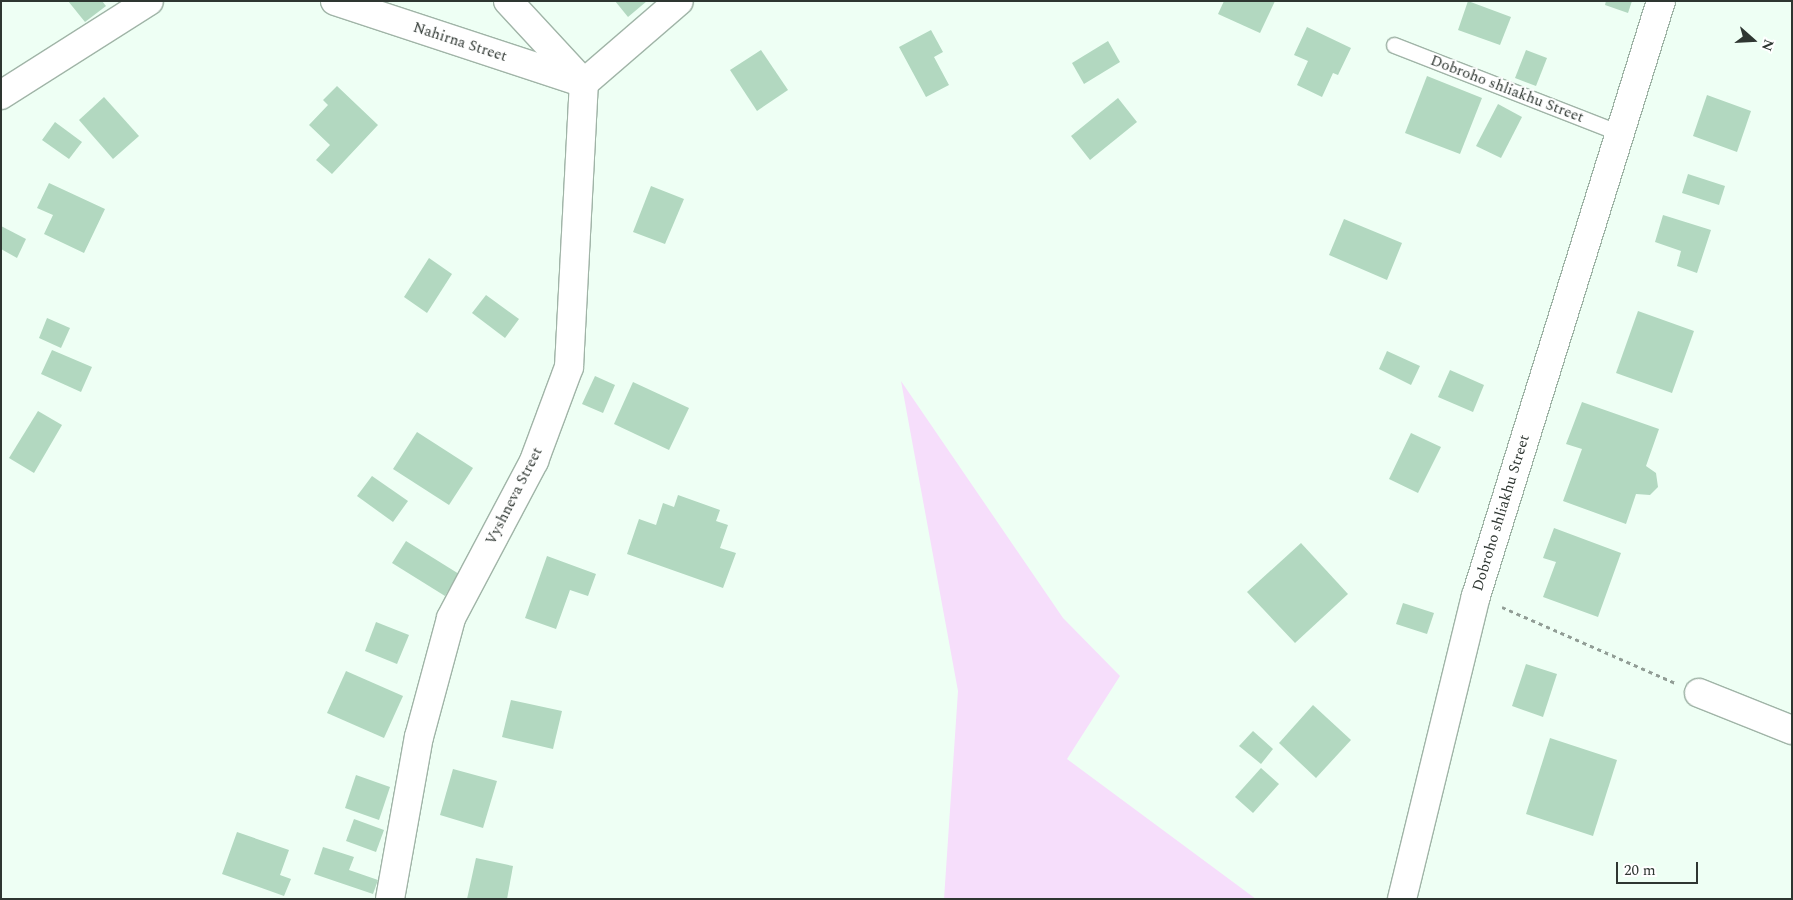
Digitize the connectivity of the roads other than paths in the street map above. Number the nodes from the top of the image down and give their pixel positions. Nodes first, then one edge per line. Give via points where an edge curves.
1 (149, 1) edge
2 (335, 1) edge
3 (508, 1) edge
4 (679, 1) edge
5 (1661, 1) edge
6 (1394, 44) dead end
7 (584, 83) junction
8 (1, 95) edge
9 (1620, 133) junction
10 (1699, 693) road end
11 (1792, 730) edge
12 (390, 899) edge
13 (1402, 899) edge

1 - 8 street
2 - 7 street, Nahirna Street
3 - 7 street
4 - 7 street
5 - 9 street, Dobroho shliakhu Street
6 - 9 lane, Dobroho shliakhu Street
7 - 12 street, Vyshneva Street via 569,367 534,461 451,618 419,737
9 - 13 street, Dobroho shliakhu Street via 1476,596
10 - 11 street

